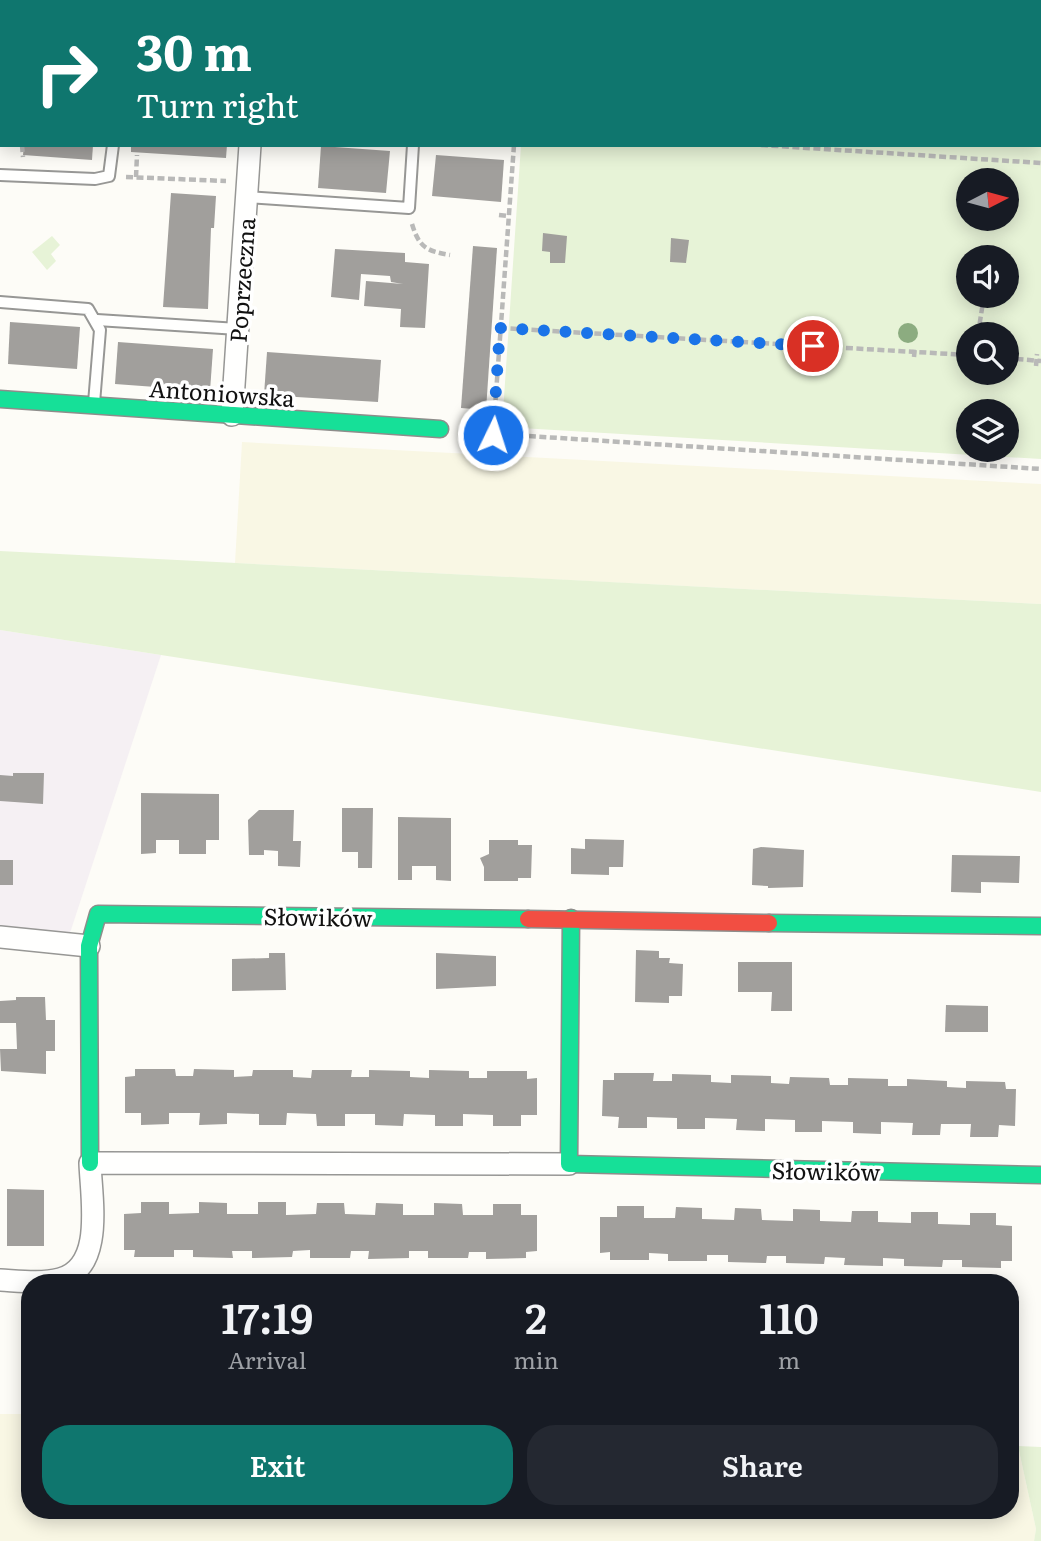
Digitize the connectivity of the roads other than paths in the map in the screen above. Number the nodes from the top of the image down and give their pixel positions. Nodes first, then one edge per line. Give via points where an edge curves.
1 (113, 147) edge
2 (250, 147) edge
3 (413, 147) edge
4 (0, 174) edge
5 (247, 190) junction
6 (0, 302) edge
7 (97, 320) junction
8 (238, 329) junction
9 (0, 400) edge
10 (94, 406) junction
11 (232, 415) junction
12 (440, 429) road end
13 (571, 918) junction
14 (1041, 926) edge
15 (0, 937) edge
16 (89, 946) junction
17 (90, 1163) junction
18 (569, 1164) junction
19 (1041, 1175) edge
20 (69, 1274) edge
21 (0, 1280) edge
22 (21, 1280) edge

1 - 4 lane via 109,176
2 - 5 street, Poprzeczna
3 - 5 lane via 409,208
5 - 8 street, Poprzeczna
6 - 7 lane via 88,309
7 - 8 lane
7 - 10 lane
8 - 11 street, Poprzeczna
9 - 10 street, Antoniowska
10 - 11 street, Antoniowska
11 - 12 street, Antoniowska
13 - 14 street, Słowików
13 - 16 street, Słowików via 99,914
13 - 18 street
15 - 16 street
16 - 17 street, Słowików
17 - 18 street, Słowików
17 - 20 street, Słowików via 89,1252
18 - 19 street, Słowików
21 - 22 street, Słowików

